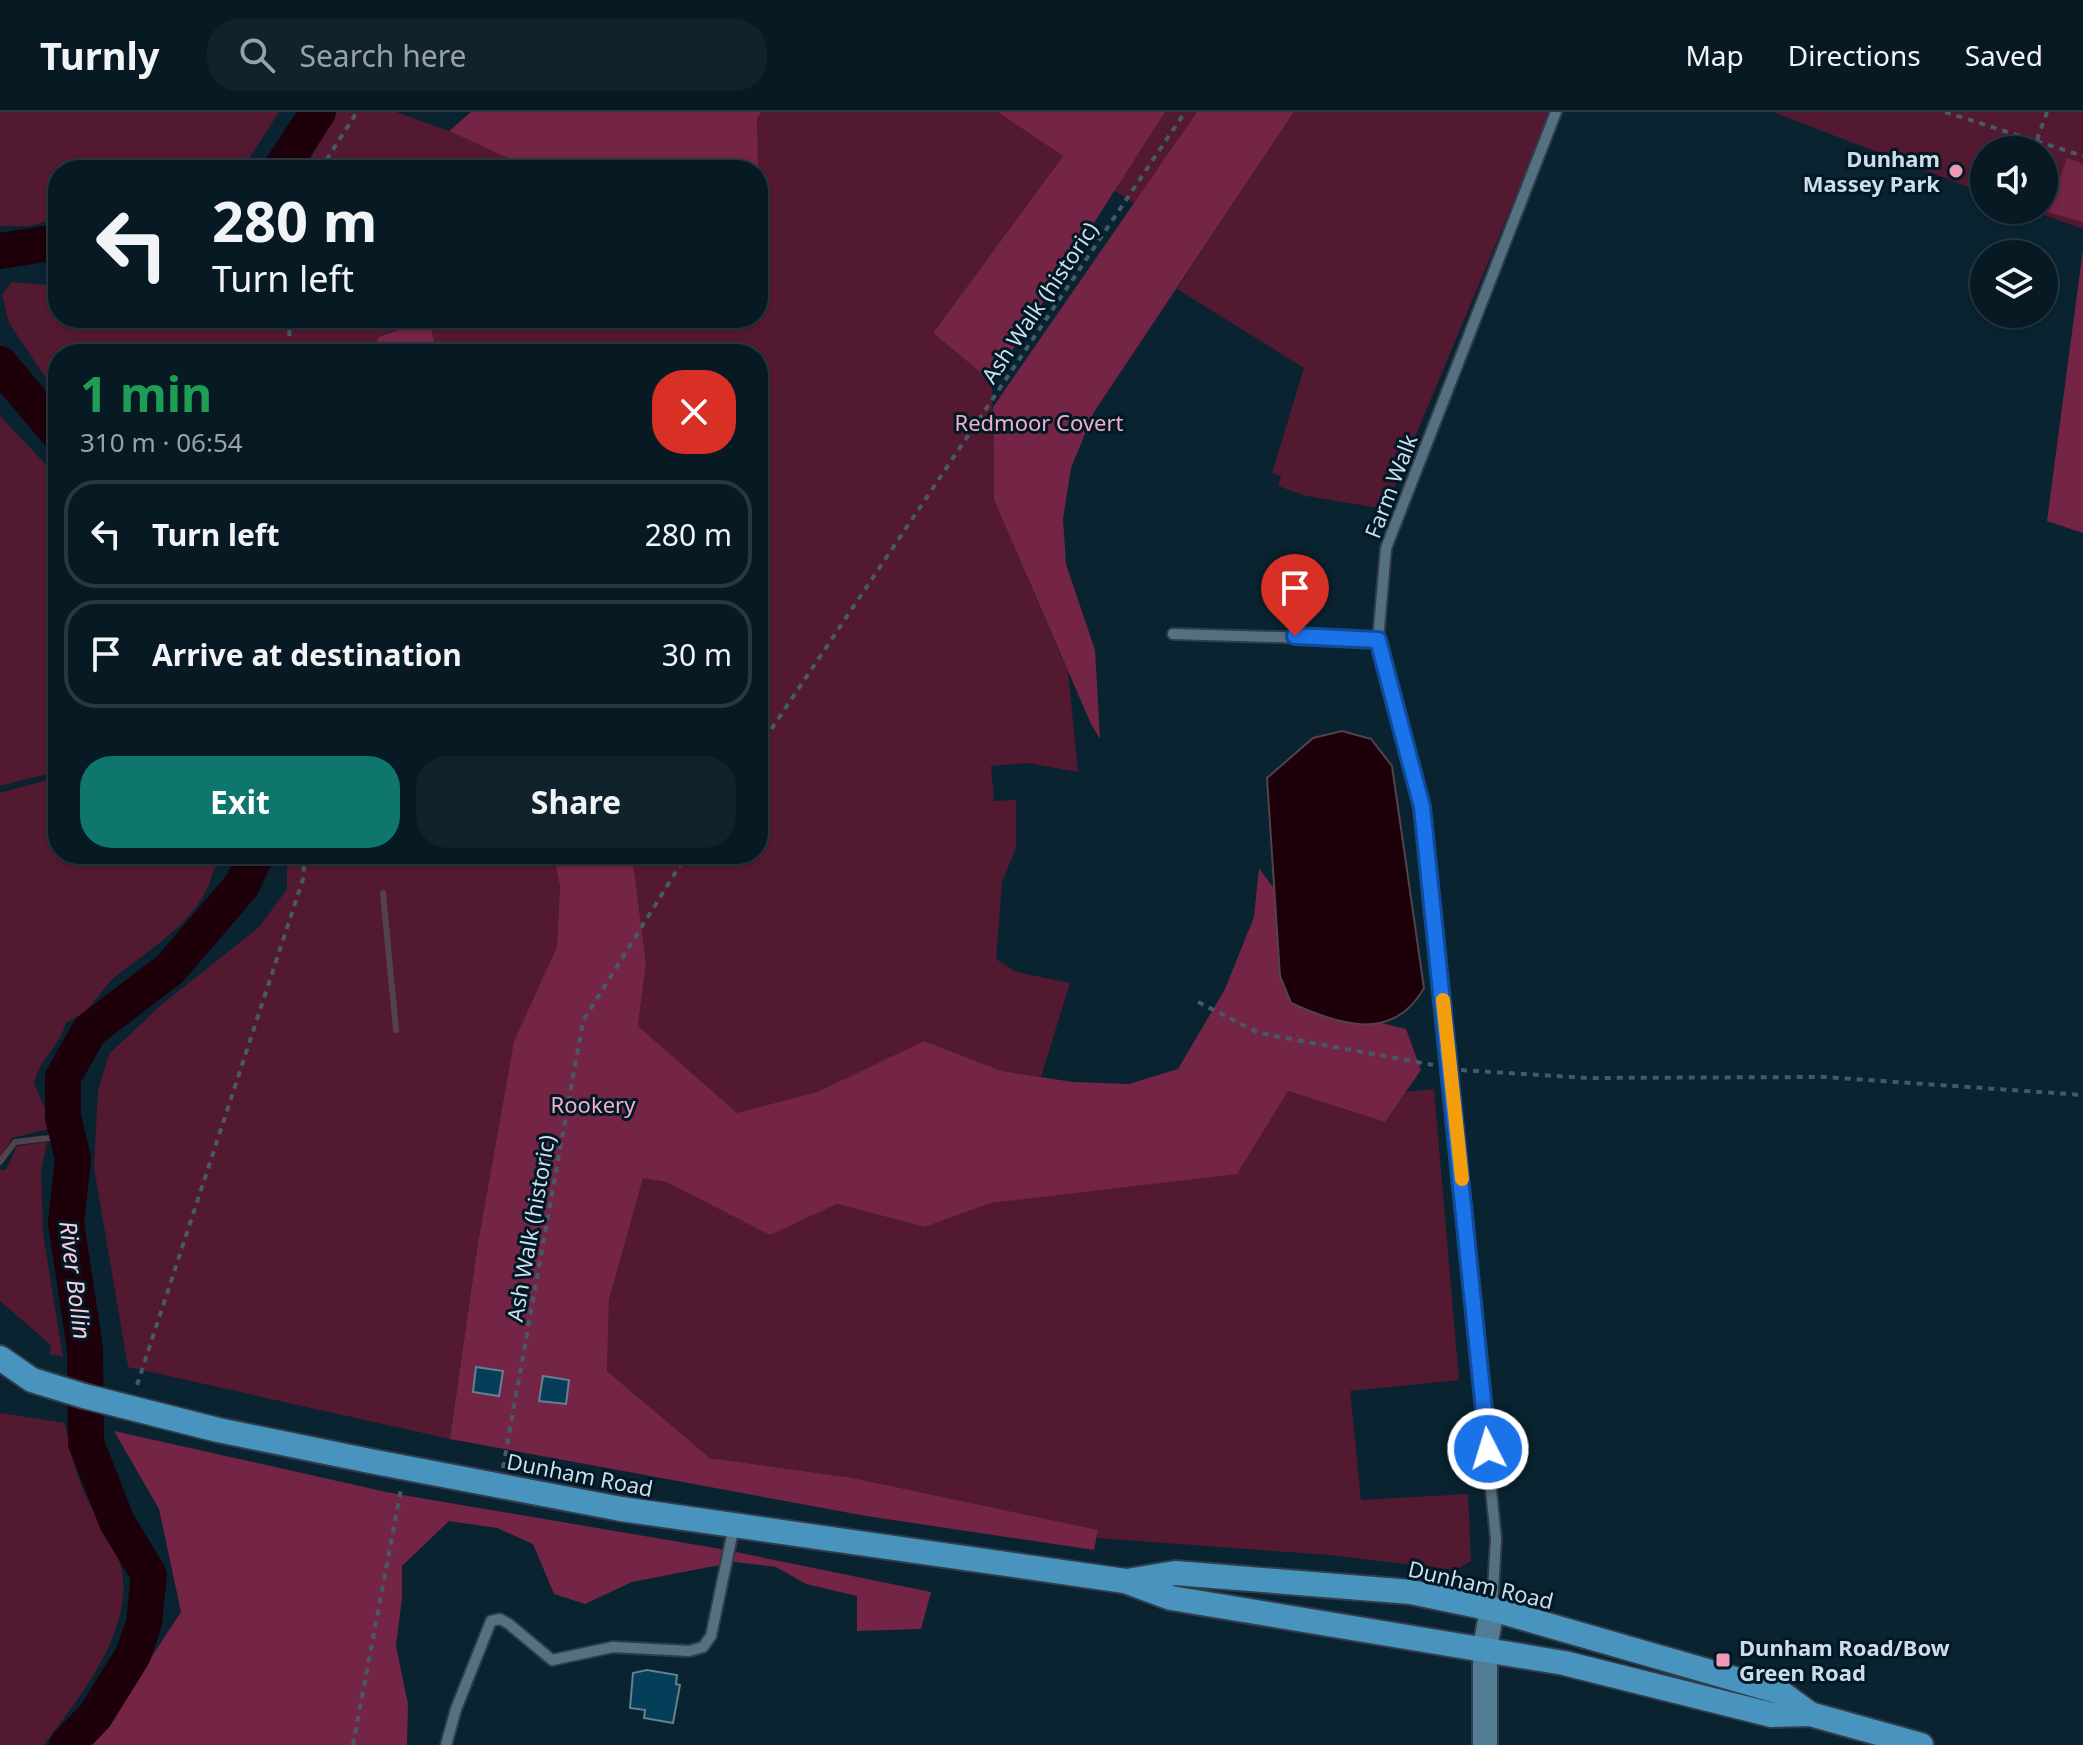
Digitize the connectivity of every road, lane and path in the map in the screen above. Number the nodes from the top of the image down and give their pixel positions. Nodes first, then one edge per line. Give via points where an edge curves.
1 (357, 112) edge
2 (1185, 112) edge
3 (1556, 112) edge
4 (1945, 112) edge
5 (2047, 112) edge
6 (2024, 136) edge
7 (2038, 136) edge
8 (2058, 147) edge
9 (2083, 156) edge
10 (326, 160) edge
11 (1173, 634) dead end
12 (1378, 640) junction
13 (768, 734) edge
14 (303, 864) edge
15 (681, 864) edge
16 (1198, 1002) dead end
17 (1451, 1069) junction
18 (2083, 1095) edge
19 (0, 1358) edge
20 (0, 1381) edge
21 (37, 1382) junction
22 (137, 1385) dead end
23 (507, 1445) dead end
24 (401, 1489) dead end
25 (734, 1526) junction
26 (1125, 1581) junction
27 (1492, 1609) junction
28 (1485, 1648) junction
29 (1810, 1714) junction
30 (353, 1745) edge
31 (446, 1745) edge
32 (1485, 1745) edge
33 (1921, 1745) edge

1 - 10 path
2 - 13 path, Ash Walk (historic)
3 - 12 lane, Farm Walk via 1386,548
4 - 6 path
5 - 7 path
8 - 9 path
11 - 12 lane
12 - 17 lane, Farm Walk via 1422,807
14 - 22 path via 304,876
15 - 23 path, Ash Walk (historic) via 583,1021
16 - 17 path via 1259,1033
17 - 18 path via 1587,1078 1824,1077
17 - 27 lane, Farm Walk via 1496,1539
19 - 21 highway, Dunham Road
20 - 21 highway, Dunham Road
21 - 25 highway, Dunham Road via 133,1409 370,1461
24 - 30 path
25 - 26 highway, Dunham Road
25 - 31 lane via 711,1636 703,1647 613,1647 552,1660 509,1624 491,1621
26 - 27 highway, Dunham Road via 1175,1573 1263,1578 1411,1592
26 - 28 highway, Dunham Road via 1171,1598
27 - 28 main road
27 - 29 highway, Dunham Road via 1780,1692
28 - 29 highway, Dunham Road via 1772,1715
28 - 32 main road
29 - 33 highway, Dunham Road

